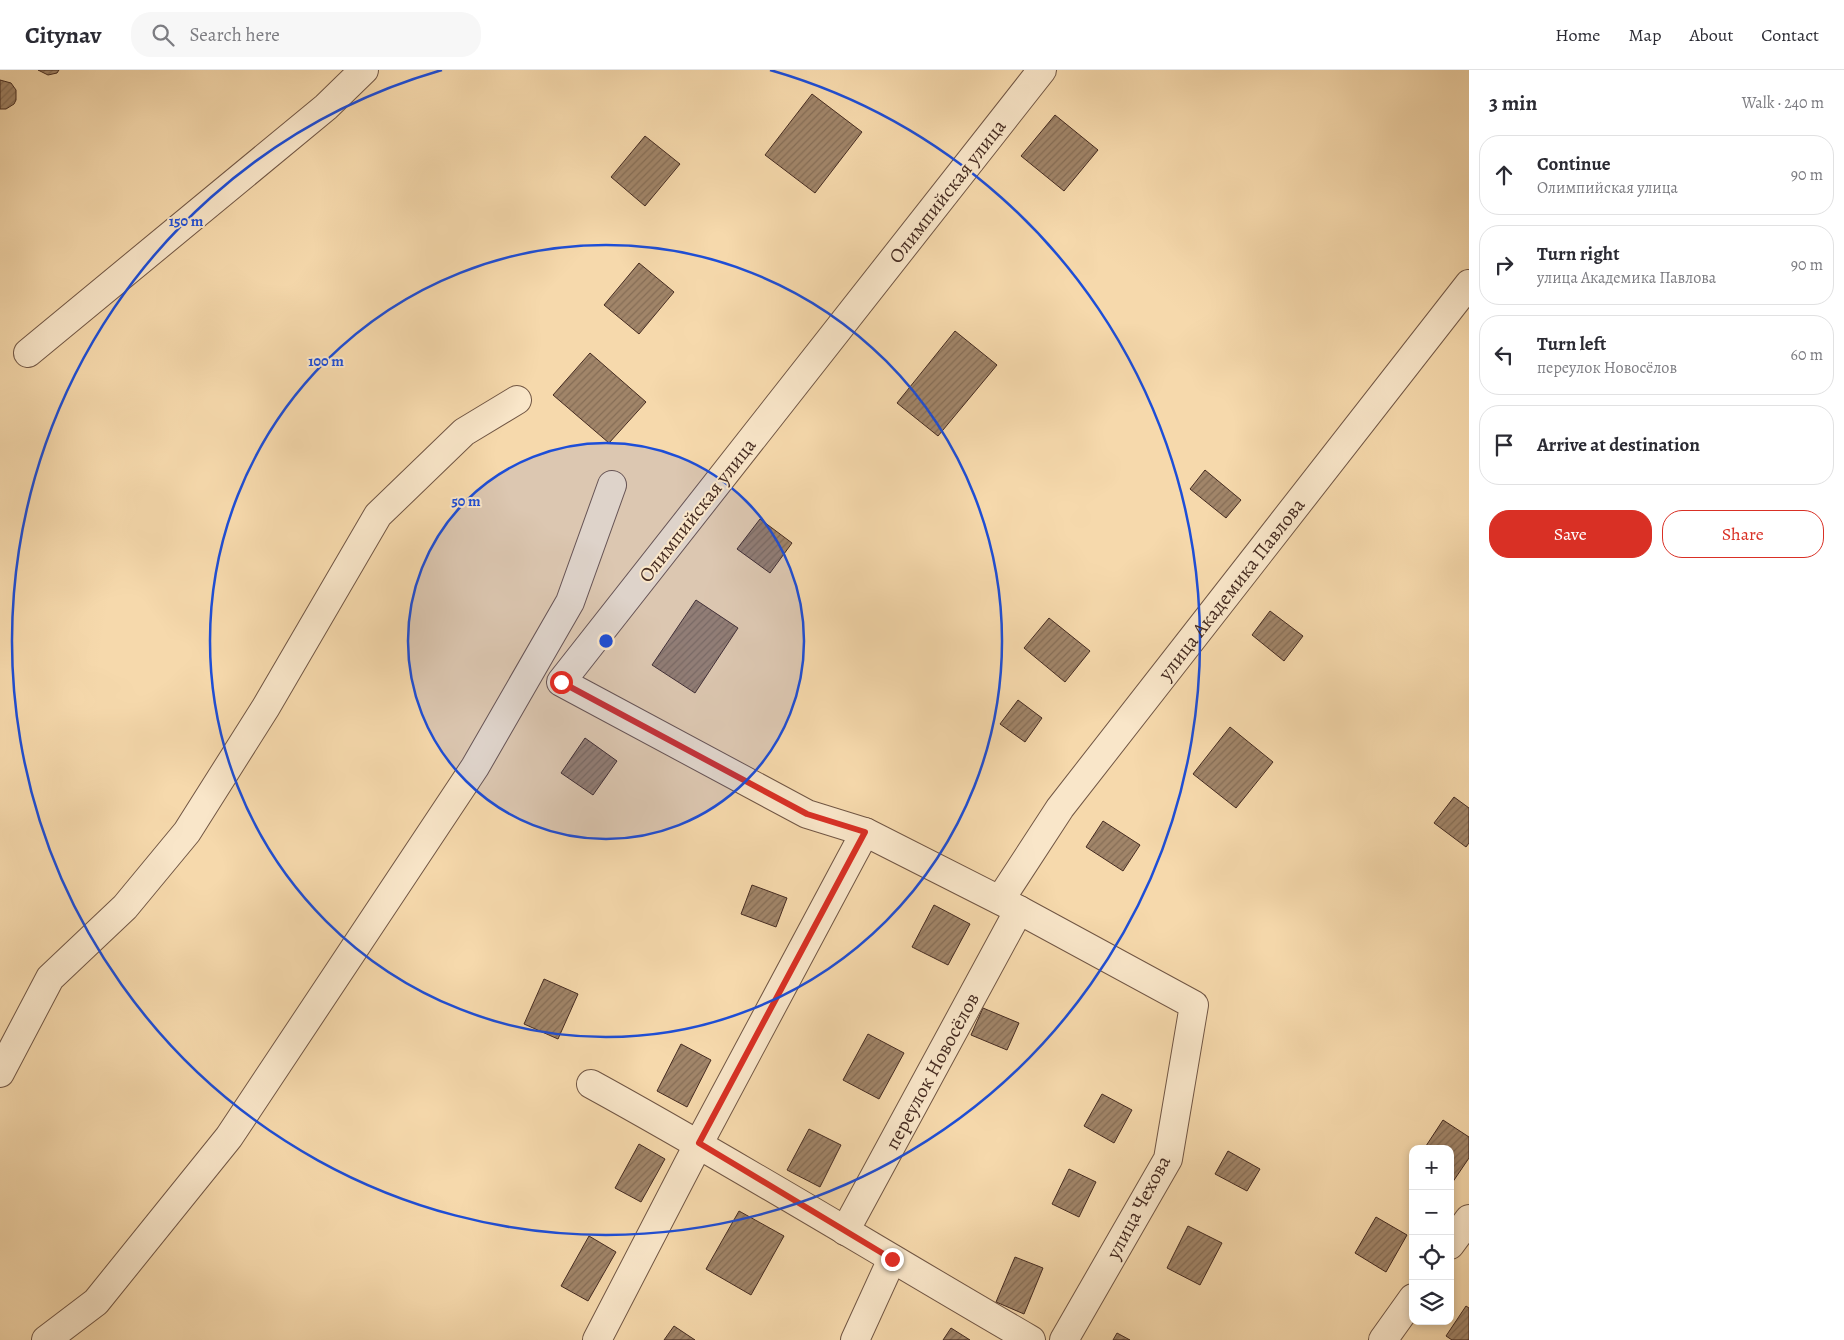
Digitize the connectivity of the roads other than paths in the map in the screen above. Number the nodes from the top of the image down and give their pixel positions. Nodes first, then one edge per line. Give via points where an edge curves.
1 (364, 70) edge
2 (1042, 70) edge
3 (1469, 284) edge
4 (28, 353) dead end
5 (517, 400) dead end
6 (612, 485) dead end
7 (865, 832) junction
8 (1010, 905) junction
9 (0, 1072) edge
10 (591, 1084) dead end
11 (699, 1143) junction
12 (1469, 1218) edge
13 (845, 1231) junction
14 (1454, 1239) edge
15 (892, 1259) junction
16 (1409, 1304) edge
17 (46, 1340) edge
18 (597, 1340) edge
19 (855, 1340) edge
20 (1031, 1340) edge
21 (1064, 1340) edge
22 (1383, 1340) edge

1 - 4 street via 326,107
2 - 7 street, Олимпийская улица via 561,682 807,814
3 - 8 street, улица Академика Павлова via 1060,808
5 - 9 street via 464,432 378,514 266,707 187,832 125,907 50,978
6 - 17 street via 570,602 475,767 229,1137 96,1302
7 - 8 street
7 - 11 street
8 - 13 street, переулок Новосёлов
8 - 21 street, улица Чехова via 1194,1004 1168,1159
10 - 11 street
11 - 13 street
11 - 18 street
12 - 14 street
13 - 15 street
15 - 19 street
15 - 20 street
16 - 22 street

